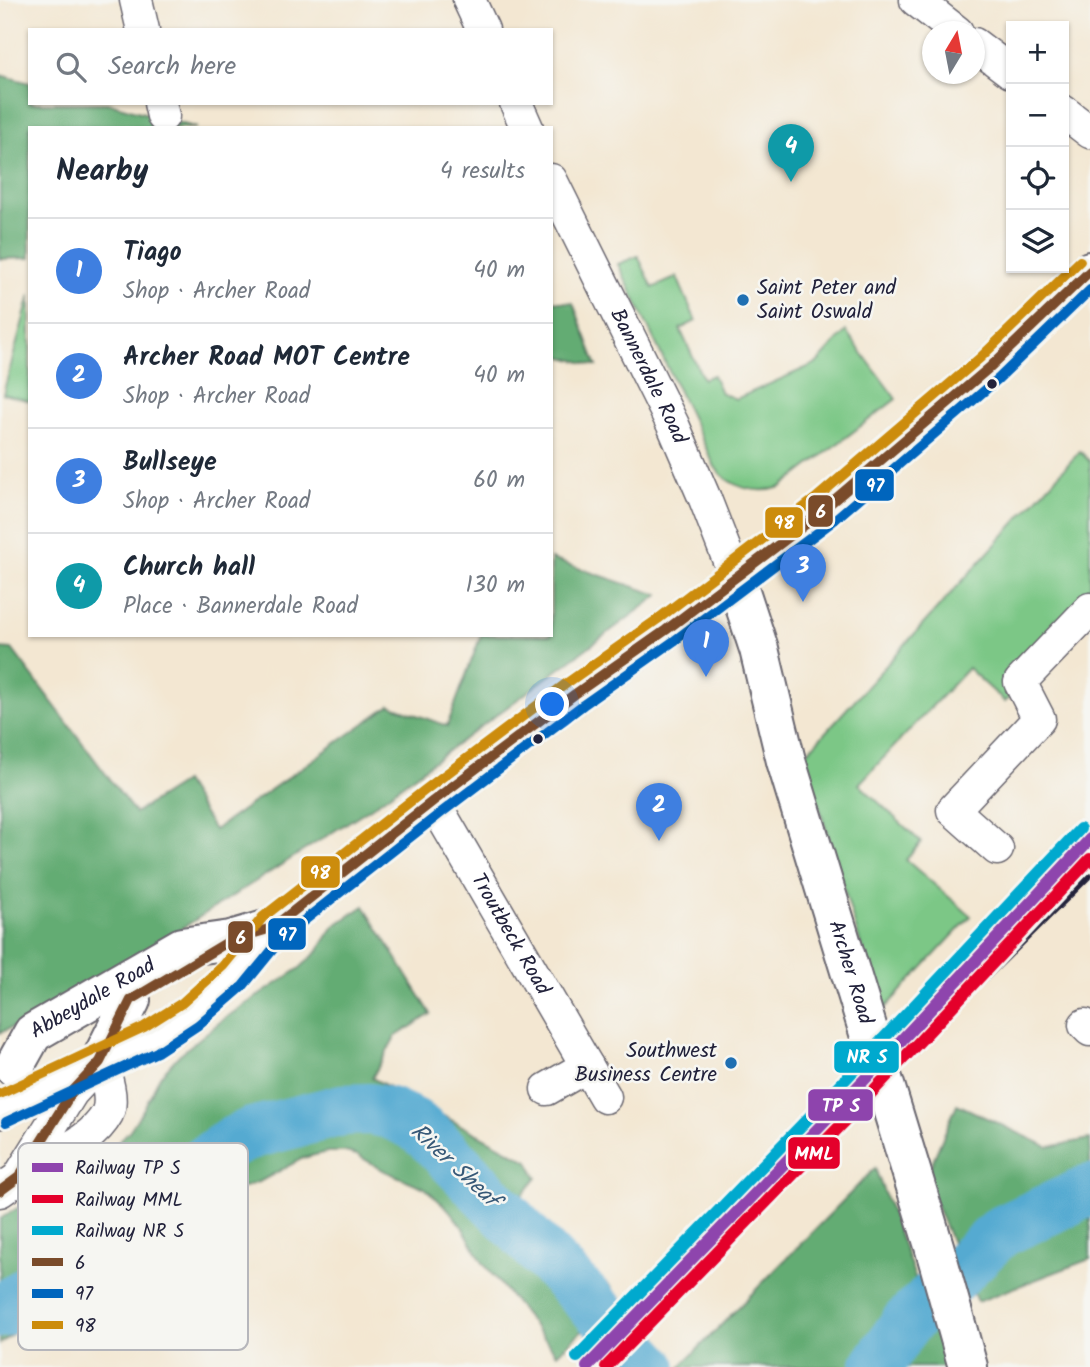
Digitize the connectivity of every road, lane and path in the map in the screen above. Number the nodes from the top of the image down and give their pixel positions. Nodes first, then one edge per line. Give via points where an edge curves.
1 (136, 0) edge
2 (469, 0) edge
3 (916, 0) edge
4 (943, 21) edge
5 (143, 28) edge
6 (482, 28) edge
7 (985, 52) edge
8 (1006, 68) edge
9 (517, 105) edge
10 (1069, 116) edge
11 (526, 126) edge
12 (1090, 132) edge
13 (553, 184) edge
14 (1090, 271) edge
15 (736, 576) junction
16 (1090, 609) edge
17 (433, 801) junction
18 (997, 849) dead end
19 (272, 928) junction
20 (231, 940) junction
21 (131, 1000) junction
22 (59, 1041) junction
23 (100, 1062) junction
24 (587, 1066) junction
25 (7, 1070) edge
26 (547, 1089) dead end
27 (605, 1097) dead end
28 (0, 1109) edge
29 (37, 1143) edge
30 (968, 1367) edge

1 - 5 street
2 - 6 street
3 - 4 street
7 - 8 street
9 - 11 street
10 - 12 street
13 - 15 street, Bannerdale Road via 673,425
14 - 15 main road, Abbeydale Road via 989,368 824,510
15 - 17 main road, Abbeydale Road
15 - 30 main road, Archer Road via 786,761
16 - 18 street via 1020,682 1039,719 953,810
17 - 19 main road, Abbeydale Road
17 - 24 street, Troutbeck Road
19 - 20 main road, Abbeydale Road
19 - 23 main road, Abbeydale Road via 233,976 190,1014 151,1039
20 - 21 main road, Abbeydale Road
20 - 25 main road, Abbeydale Road via 182,947 33,1033
21 - 22 main road, Abbeydale Road
21 - 23 main road
22 - 23 main road
22 - 25 main road, Abbeydale Road
23 - 28 main road, Abbeydale Road
23 - 29 street
24 - 26 street
24 - 27 street, Troutbeck Road

